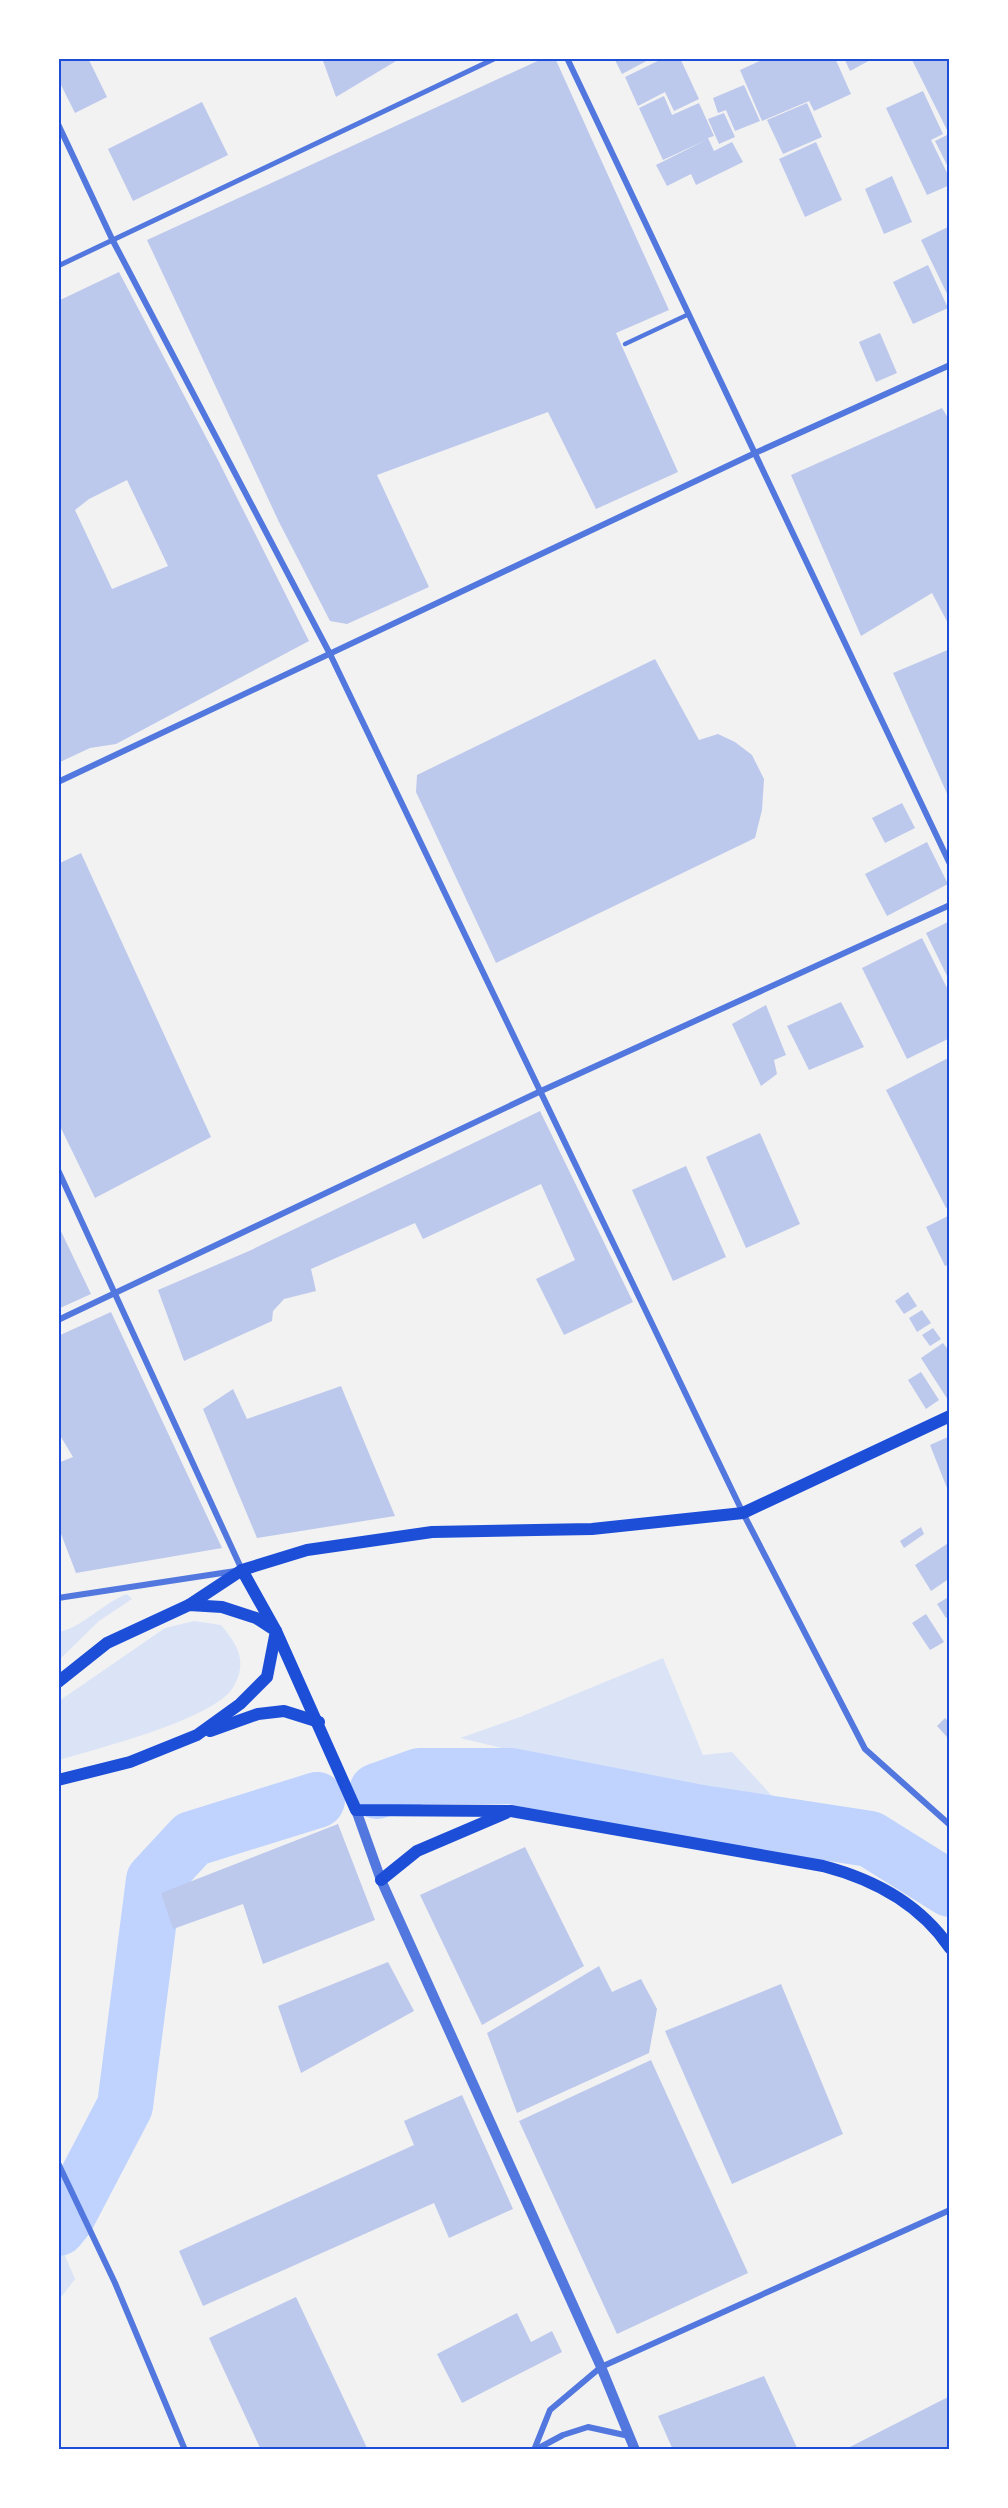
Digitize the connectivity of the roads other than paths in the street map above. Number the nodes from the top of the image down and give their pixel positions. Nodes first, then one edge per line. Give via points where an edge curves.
1 (496, 58) edge
2 (567, 58) edge
3 (58, 124) edge
4 (112, 239) junction
5 (58, 266) edge
6 (689, 314) junction
7 (625, 344) dead end
8 (950, 365) edge
9 (756, 453) junction
10 (330, 654) junction
11 (58, 782) edge
12 (950, 864) edge
13 (950, 905) edge
14 (541, 1091) junction
15 (58, 1170) edge
16 (114, 1294) junction
17 (58, 1320) edge
18 (950, 1416) edge
19 (743, 1513) junction
20 (242, 1570) junction
21 (58, 1598) edge
22 (189, 1605) junction
23 (276, 1631) junction
24 (58, 1682) edge
25 (319, 1722) junction
26 (197, 1735) junction
27 (58, 1780) edge
28 (354, 1806) junction
29 (511, 1811) junction
30 (950, 1825) edge
31 (381, 1880) junction
32 (950, 1948) edge
33 (58, 2163) edge
34 (950, 2210) edge
35 (601, 2367) junction
36 (629, 2437) junction
37 (185, 2450) edge
38 (535, 2450) edge
39 (635, 2450) edge

1 - 4 street
2 - 6 street
3 - 4 street
4 - 5 street
4 - 10 street
6 - 7 lane
6 - 9 street
8 - 9 street
9 - 10 street
9 - 12 street
10 - 11 street
10 - 14 street
13 - 14 street
14 - 16 street
14 - 19 street
15 - 16 street
16 - 17 street
16 - 20 street
18 - 19 main road
19 - 20 main road via 592,1529 432,1532 307,1550
19 - 30 street via 865,1749
20 - 21 street
20 - 22 main road
20 - 23 main road
22 - 23 main road via 222,1606 256,1618
22 - 24 main road via 107,1642
23 - 25 main road
23 - 26 main road via 267,1677 240,1704
25 - 26 main road via 284,1711 258,1714
25 - 28 main road
26 - 27 main road via 129,1762
28 - 29 main road
28 - 31 street
29 - 31 main road via 417,1851
29 - 32 main road via 855,1874 899,1897 938,1930
31 - 35 street
33 - 37 street via 115,2283
34 - 35 street
35 - 36 street
35 - 38 street via 550,2410
36 - 38 street via 588,2427
36 - 39 street

